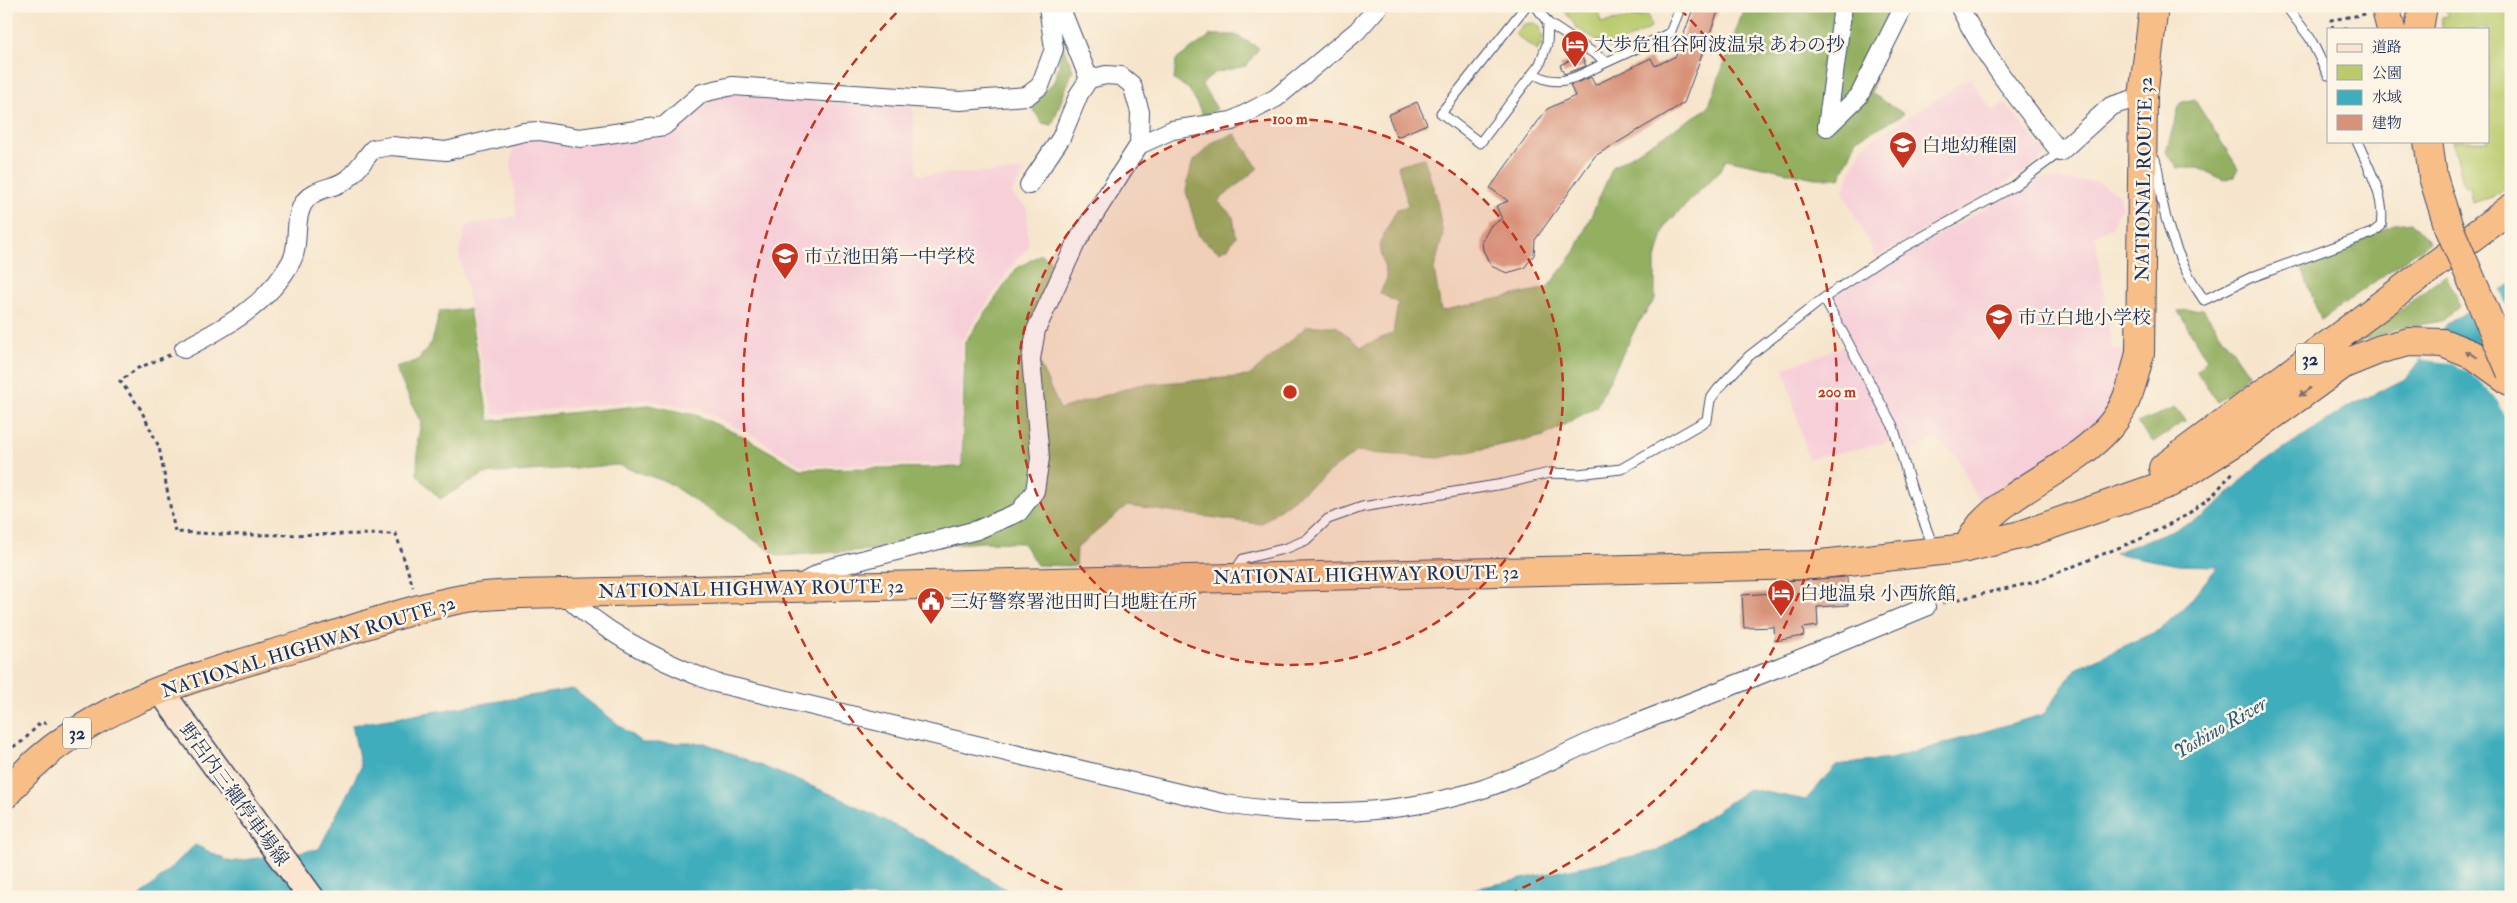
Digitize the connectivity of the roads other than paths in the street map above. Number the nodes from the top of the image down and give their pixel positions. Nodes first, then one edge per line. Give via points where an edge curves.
1 (1048, 6) edge
2 (1060, 6) edge
3 (1379, 6) edge
4 (1526, 6) edge
5 (1536, 6) edge
6 (1681, 6) edge
7 (1843, 6) edge
8 (1904, 6) edge
9 (1959, 6) edge
10 (2154, 6) edge
11 (2286, 6) edge
12 (2433, 8) edge
13 (2375, 10) edge
14 (1548, 23) junction
15 (2390, 28) edge
16 (2420, 28) edge
17 (1608, 62) junction
18 (1533, 73) junction
19 (2327, 73) edge
20 (1089, 79) junction
21 (2143, 96) junction
22 (2357, 142) edge
23 (2423, 142) edge
24 (2428, 142) edge
25 (1139, 145) junction
26 (2060, 152) junction
27 (2142, 153) junction
28 (2433, 177) junction
29 (1028, 185) dead end
30 (2511, 208) edge
31 (1824, 298) junction
32 (184, 349) road end
33 (2511, 372) edge
34 (2511, 382) edge
35 (2105, 504) junction
36 (1967, 548) junction
37 (1935, 552) junction
38 (1237, 578) junction
39 (794, 588) junction
40 (564, 593) junction
41 (1926, 607) dead end
42 (160, 690) junction
43 (6, 794) edge
44 (311, 897) edge

1 - 32 street via 1054,48 1040,86 1027,96 960,101 732,86 702,93 664,126 580,138 540,131 524,132 446,151 391,146 374,148 346,181 320,188 303,203 296,226 293,258 256,306
2 - 20 street
3 - 25 street via 1357,31 1276,98 1232,121 1172,130
4 - 18 lane via 1441,113 1480,143
5 - 14 lane
6 - 17 lane via 1670,34
7 - 8 street via 1827,127 1859,96
9 - 26 street via 2010,89
10 - 21 highway, NATIONAL ROUTE 32
11 - 19 lane via 2310,38
12 - 16 highway
13 - 15 highway
14 - 17 lane
14 - 18 lane via 1547,44
17 - 18 lane via 1564,81 1552,82
20 - 25 street via 1121,76 1132,85 1140,112
20 - 29 street via 1079,94 1061,138
21 - 26 street via 2111,106
21 - 27 highway, NATIONAL ROUTE 32
22 - 27 lane via 2378,194 2383,212 2381,226 2372,233 2252,277 2204,300 2188,278 2171,236 2155,159
23 - 28 highway
24 - 28 highway
25 - 39 street via 1076,244 1036,330 1030,359 1040,458 1034,491 1024,507 977,530 827,569
26 - 31 lane via 2014,186 1884,258
27 - 36 highway, NATIONAL ROUTE 32 via 2140,353 2131,390 2111,425 2099,437 2080,454 2002,505 1979,527
28 - 33 highway, bridge via 2448,225
30 - 35 highway, NATIONAL HIGHWAY ROUTE 32 / 32 via 2167,465
31 - 37 lane via 1893,426
31 - 38 lane via 1749,356 1710,400 1708,420 1621,469 1578,474 1549,473 1503,484 1362,507 1328,519 1306,540 1243,560 1239,564
34 -> 35 highway, NATIONAL HIGHWAY ROUTE 32 / 32 via 2468,352 2443,344 2409,342 2381,349 2344,364 2170,483
35 - 36 highway, NATIONAL HIGHWAY ROUTE 32 / 32 via 2027,532
36 - 37 highway, NATIONAL HIGHWAY ROUTE 32 / 32
37 - 38 highway, NATIONAL HIGHWAY ROUTE 32 / 32 via 1812,565
38 - 39 highway, NATIONAL HIGHWAY ROUTE 32 / 32
39 - 40 highway, NATIONAL HIGHWAY ROUTE 32 / 32
40 - 41 street via 581,610 655,657 716,683 1225,804 1295,812 1384,809 1483,788
40 - 42 highway, NATIONAL HIGHWAY ROUTE 32 / 32 via 498,595 420,609
42 - 43 highway, NATIONAL HIGHWAY ROUTE 32 / 32 via 131,702 63,741
42 - 44 main road, 野呂内三縄停車場線

